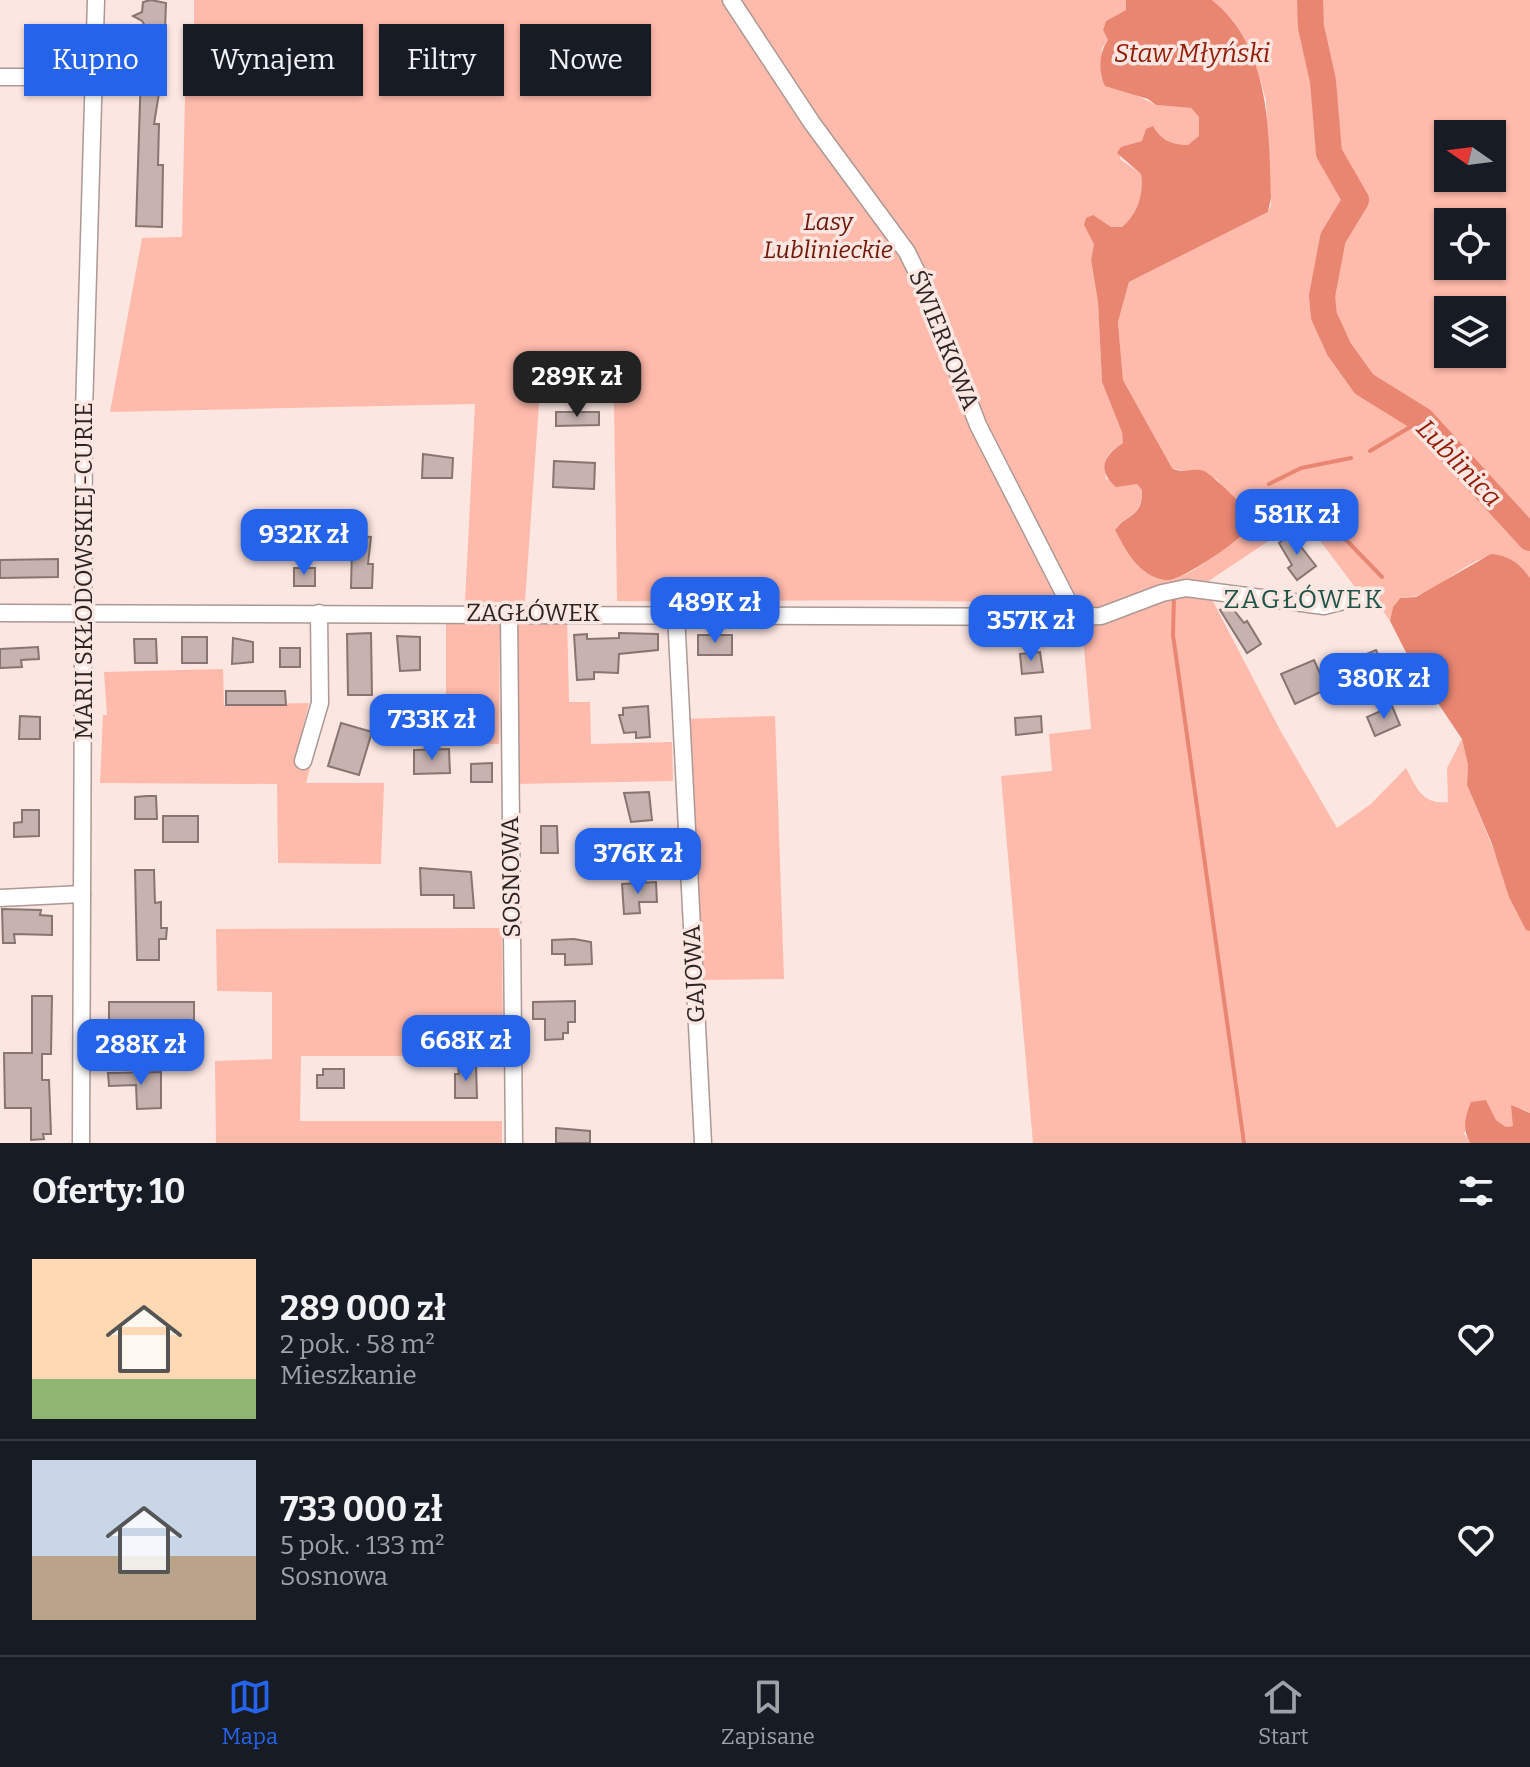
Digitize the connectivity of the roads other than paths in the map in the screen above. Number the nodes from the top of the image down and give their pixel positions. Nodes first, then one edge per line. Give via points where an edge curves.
1 (96, 0) edge
2 (731, 0) edge
3 (95, 24) edge
4 (0, 77) edge
5 (24, 77) edge
6 (93, 96) edge
7 (1360, 597) dead end
8 (509, 612) junction
9 (0, 613) edge
10 (319, 613) junction
11 (83, 614) junction
12 (676, 614) junction
13 (1076, 617) junction
14 (303, 761) dead end
15 (82, 894) junction
16 (0, 898) edge
17 (81, 1143) edge
18 (514, 1143) edge
19 (703, 1143) edge

1 - 3 street, MARII SKŁODOWSKIEJ-CURIE
2 - 13 street, ŚWIERKOWA via 812,123 907,252 978,425
4 - 5 street
6 - 11 street, MARII SKŁODOWSKIEJ-CURIE
7 - 13 street, ZAGŁÓWEK via 1324,606 1186,588 1113,613
8 - 10 street, ZAGŁÓWEK
8 - 12 street, ZAGŁÓWEK
8 - 18 street, SOSNOWA
9 - 11 street, ZAGŁÓWEK
10 - 11 street, ZAGŁÓWEK
10 - 14 street via 320,703
11 - 15 street, MARII SKŁODOWSKIEJ-CURIE
12 - 13 street, ZAGŁÓWEK
12 - 19 street, GAJOWA
15 - 16 street
15 - 17 street, MARII SKŁODOWSKIEJ-CURIE

